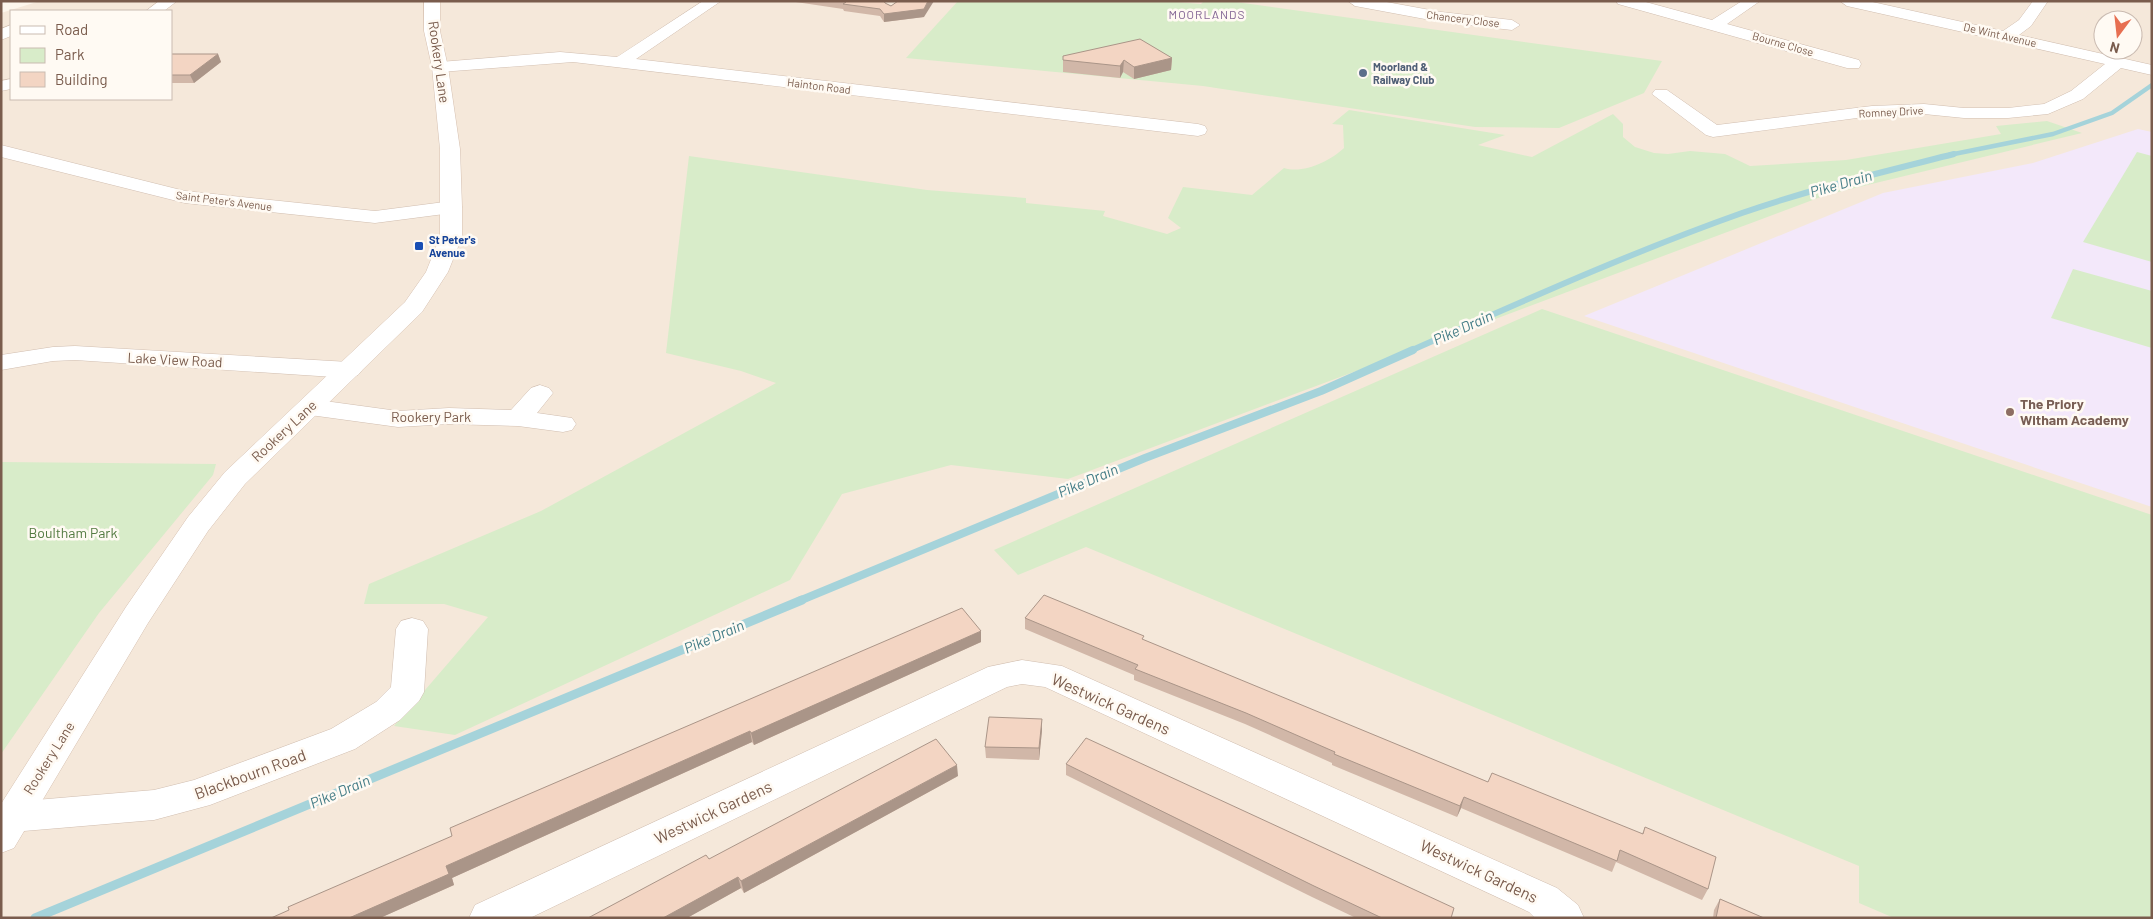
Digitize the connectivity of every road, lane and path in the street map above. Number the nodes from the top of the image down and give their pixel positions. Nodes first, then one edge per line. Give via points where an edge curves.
1 (170, 1) edge
2 (432, 1) edge
3 (714, 1) edge
4 (1355, 1) edge
5 (1623, 1) edge
6 (1753, 1) edge
7 (1848, 1) edge
8 (2041, 1) edge
9 (156, 10) edge
10 (1512, 24) dead end
11 (1714, 25) junction
12 (2006, 36) junction
13 (619, 63) junction
14 (1853, 64) dead end
15 (2126, 64) junction
16 (440, 67) junction
17 (2152, 70) edge
18 (1661, 94) dead end
19 (1198, 130) dead end
20 (1, 151) edge
21 (452, 207) junction
22 (1, 363) edge
23 (350, 370) junction
24 (540, 393) dead end
25 (310, 407) junction
26 (518, 418) junction
27 (563, 424) dead end
28 (412, 628) dead end
29 (7, 827) edge
30 (489, 918) edge
31 (1564, 918) edge

1 - 9 street
2 - 16 street, Rookery Lane via 432,32
3 - 13 street
4 - 10 street, Chancery Close via 1441,17
5 - 11 street, Bourne Close
6 - 11 street
7 - 12 street, De Wint Avenue
8 - 12 street via 2025,23
11 - 14 street, Bourne Close
12 - 15 street, De Wint Avenue
13 - 16 street, Hainton Road via 560,56
13 - 19 street, Hainton Road
15 - 17 street, De Wint Avenue
15 - 18 street, Romney Drive via 2048,109 2008,112 1872,111 1713,131
16 - 21 street, Rookery Lane via 450,149
20 - 21 street, Saint Peter's Avenue via 185,197 375,217
21 - 23 street, Rookery Lane via 451,237 427,288 414,307
22 - 23 street, Lake View Road via 75,353
23 - 25 street, Rookery Lane
24 - 26 street
25 - 26 street, Rookery Park via 398,419 449,416
25 - 29 street, Rookery Lane via 235,478 198,524 137,615
26 - 27 street, Rookery Park
28 - 29 street, Blackbourn Road via 407,692 388,711 343,739 196,794 154,805
30 - 31 street, Westwick Gardens via 1000,676 1022,672 1050,675 1543,900

